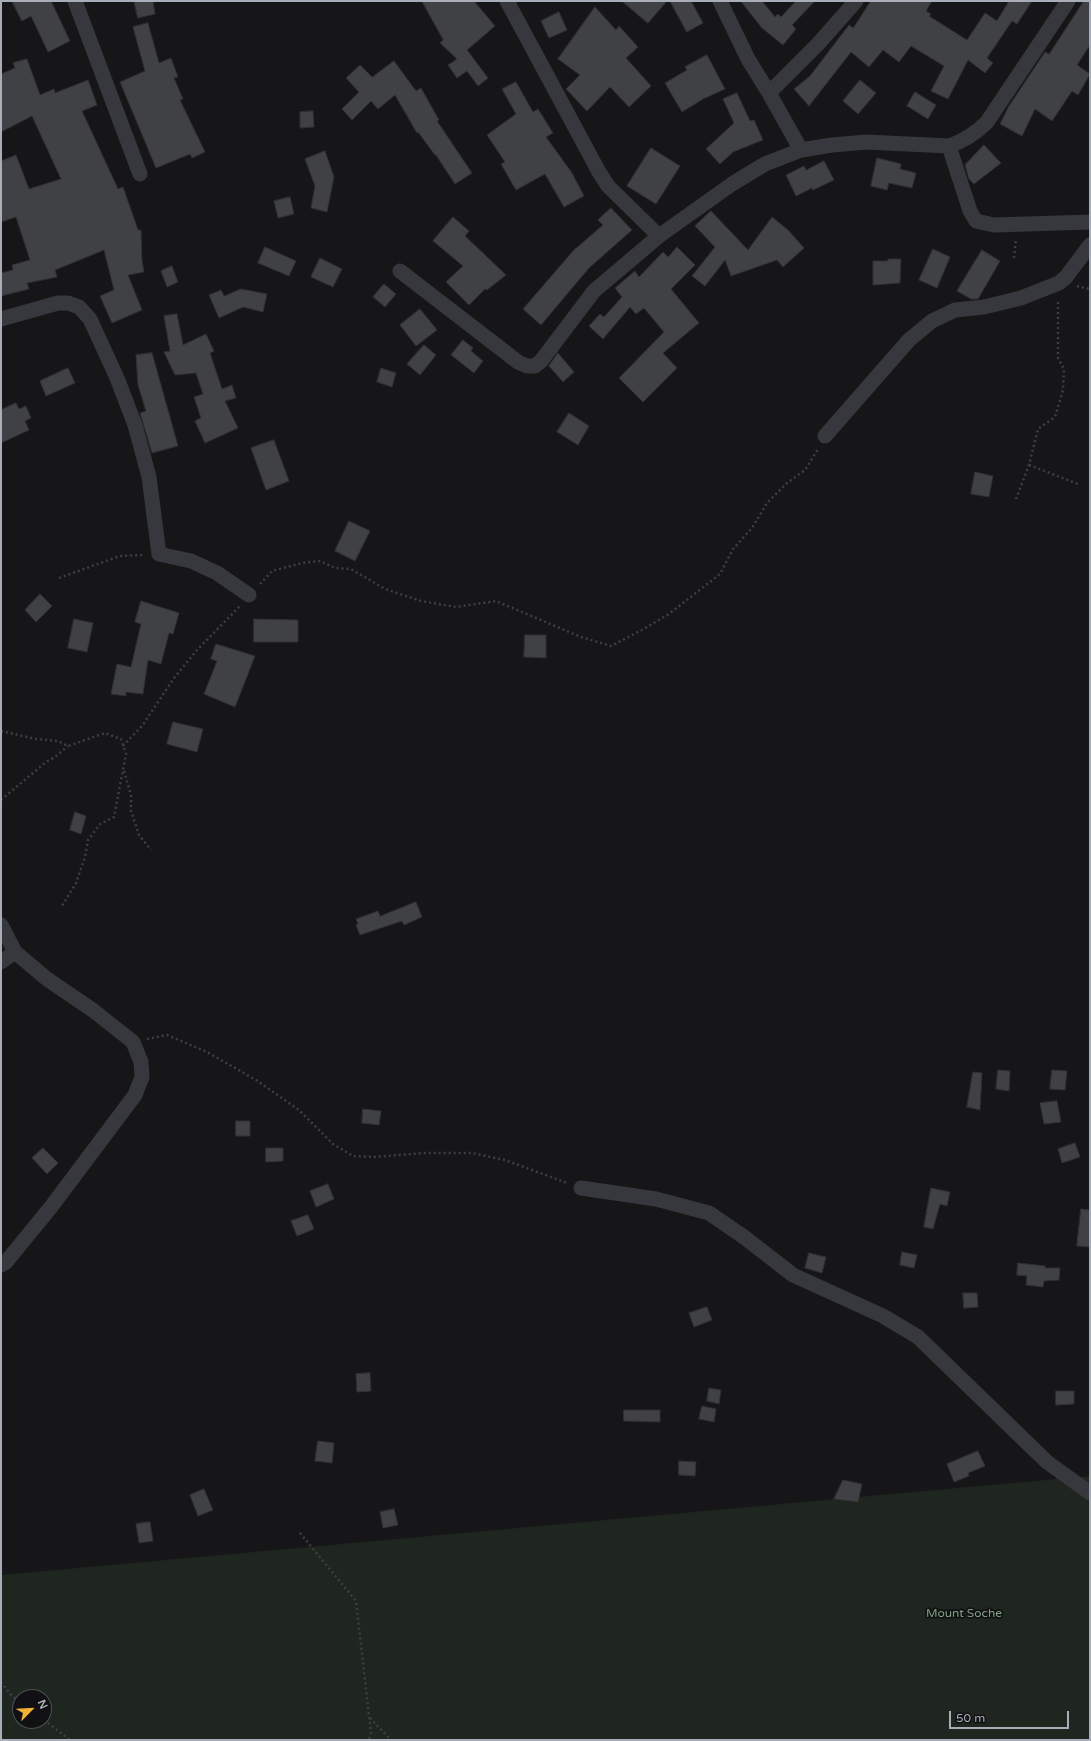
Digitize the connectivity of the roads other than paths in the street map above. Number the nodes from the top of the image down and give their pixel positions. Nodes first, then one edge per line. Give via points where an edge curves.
1 (75, 1) edge
2 (507, 1) edge
3 (720, 1) edge
4 (856, 1) edge
5 (1068, 1) edge
6 (769, 92) junction
7 (949, 146) junction
8 (801, 150) junction
9 (140, 174) dead end
10 (1090, 222) edge
11 (659, 236) junction
12 (1090, 245) edge
13 (400, 271) dead end
14 (1, 319) edge
15 (825, 436) road end
16 (249, 595) road end
17 (1, 925) edge
18 (15, 952) junction
19 (1, 962) edge
20 (581, 1188) road end
21 (1, 1265) edge
22 (1090, 1493) edge

1 - 9 street
2 - 11 street via 608,186
3 - 6 street via 748,59
4 - 6 street via 818,44
5 - 7 street via 987,122 960,143
6 - 8 street
7 - 8 street via 866,142
7 - 10 street via 970,211 976,221 994,224
8 - 11 street via 765,164
11 - 13 street via 594,291 546,356 534,366 518,362
12 - 15 street via 1059,283 1021,298 984,307 955,310 932,321 909,340
14 - 16 street via 58,303 79,307 90,319 135,425 149,477 159,554 191,561 217,573
17 - 18 street
18 - 19 street
18 - 21 street via 47,979 133,1042 141,1062 142,1077 136,1094 51,1207
20 - 22 street via 656,1199 709,1213 793,1275 883,1316 918,1337 1047,1462

